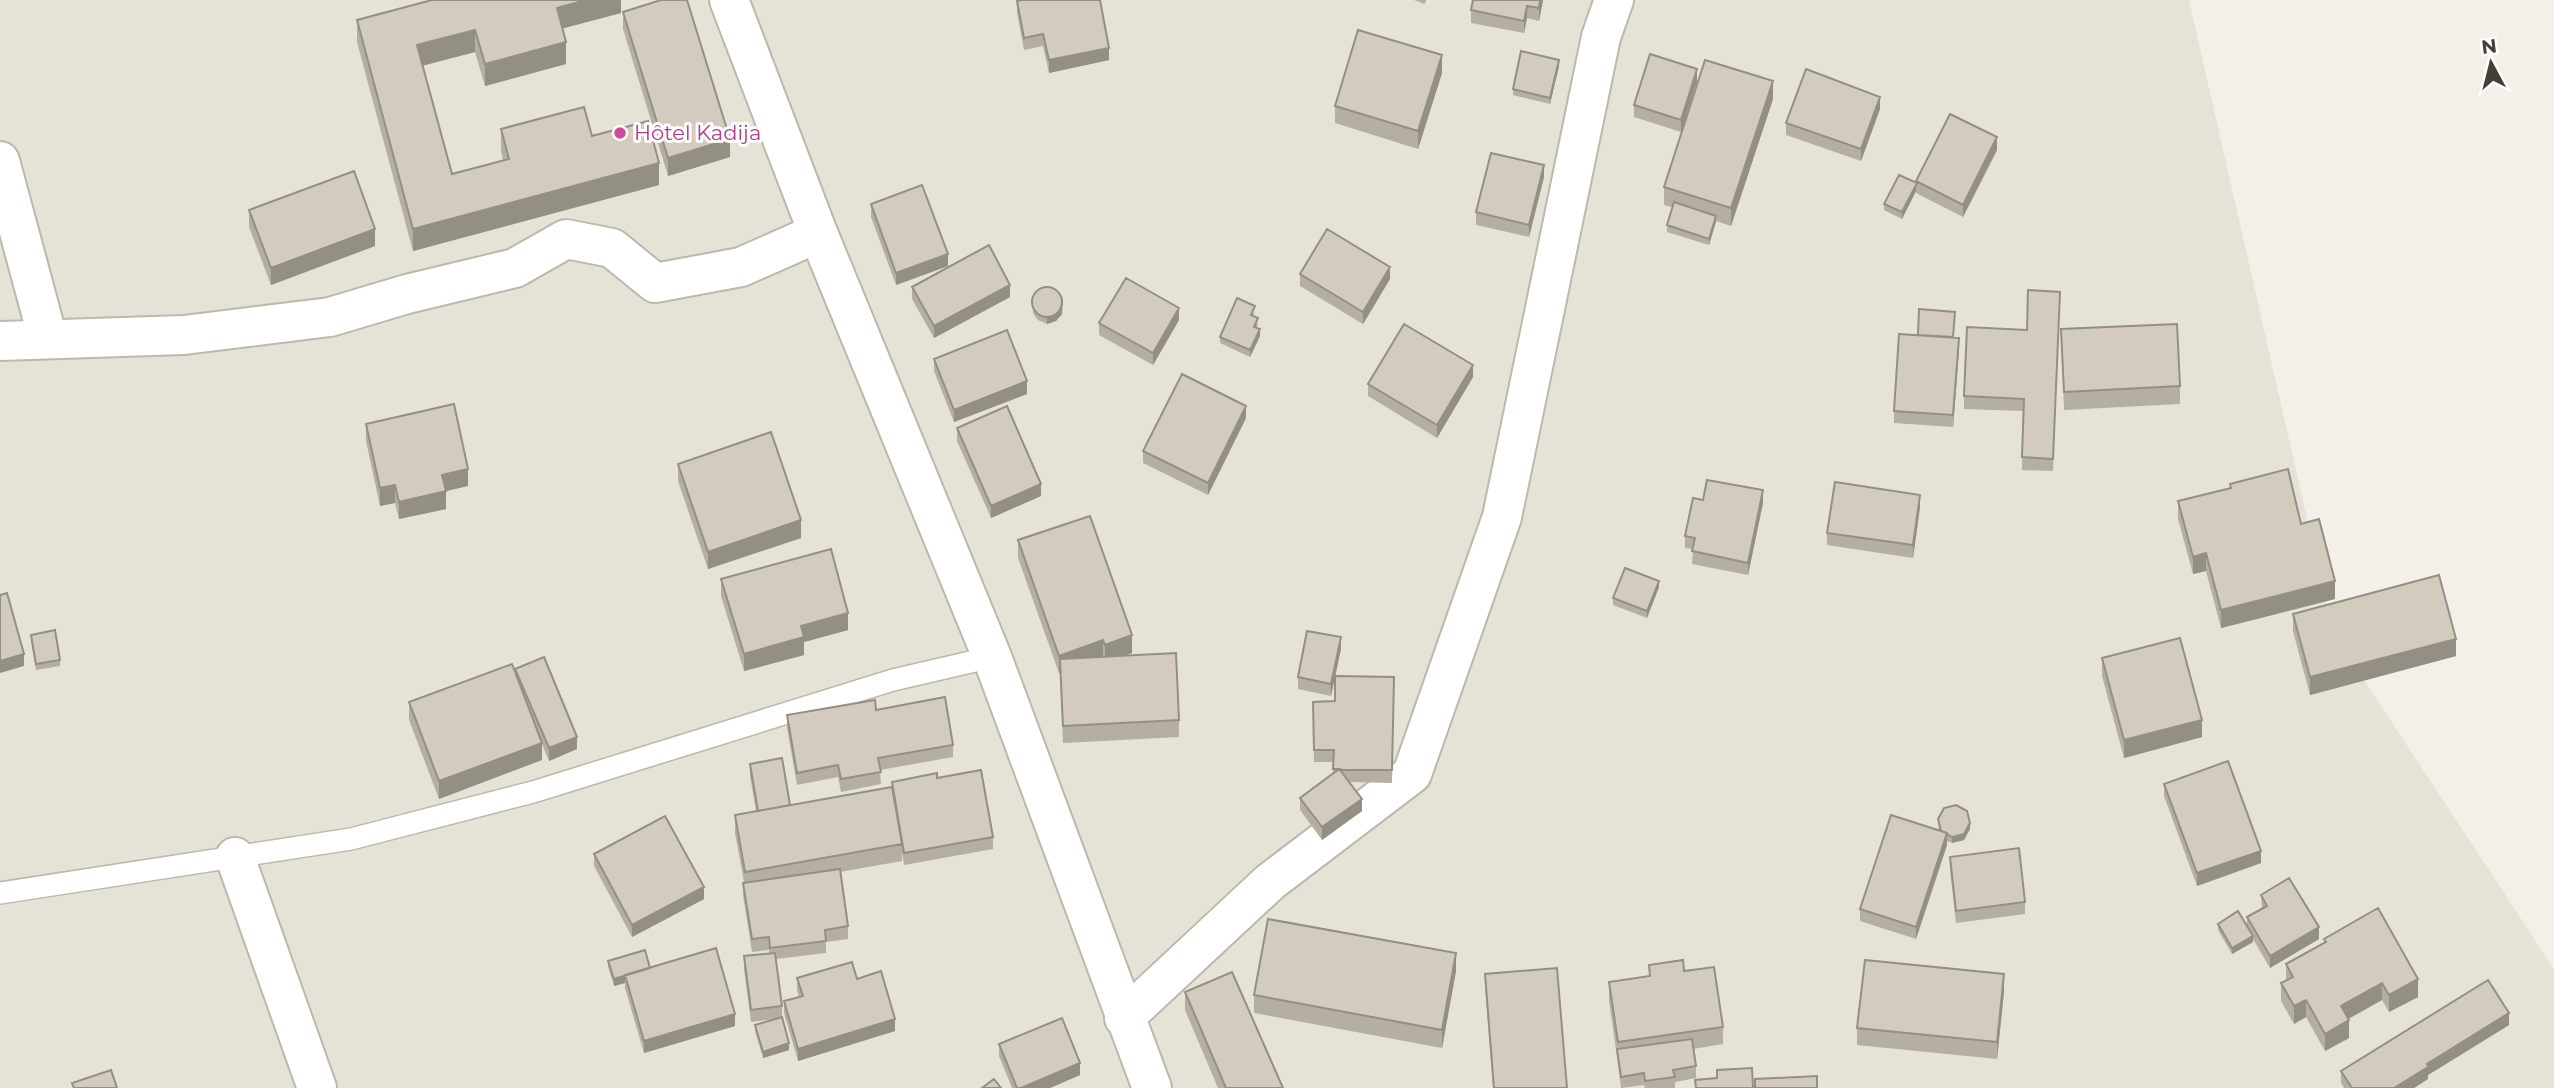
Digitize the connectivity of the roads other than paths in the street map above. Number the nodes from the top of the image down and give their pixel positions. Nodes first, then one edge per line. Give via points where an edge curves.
1 (729, 0) edge
2 (1614, 0) edge
3 (0, 161) edge
4 (818, 233) junction
5 (48, 339) junction
6 (0, 341) edge
7 (992, 657) junction
8 (235, 857) junction
9 (0, 893) edge
10 (1124, 1018) junction
11 (317, 1088) edge
12 (1152, 1088) edge

1 - 4 street
2 - 10 street via 1601,37 1502,517 1412,774 1270,882
3 - 5 street
4 - 5 street via 741,267 655,283 612,248 566,239 514,268 330,317 184,335
4 - 7 street
5 - 6 street
7 - 8 lane via 893,680 533,792 351,839
7 - 10 street
8 - 9 lane
8 - 11 street
10 - 12 street

